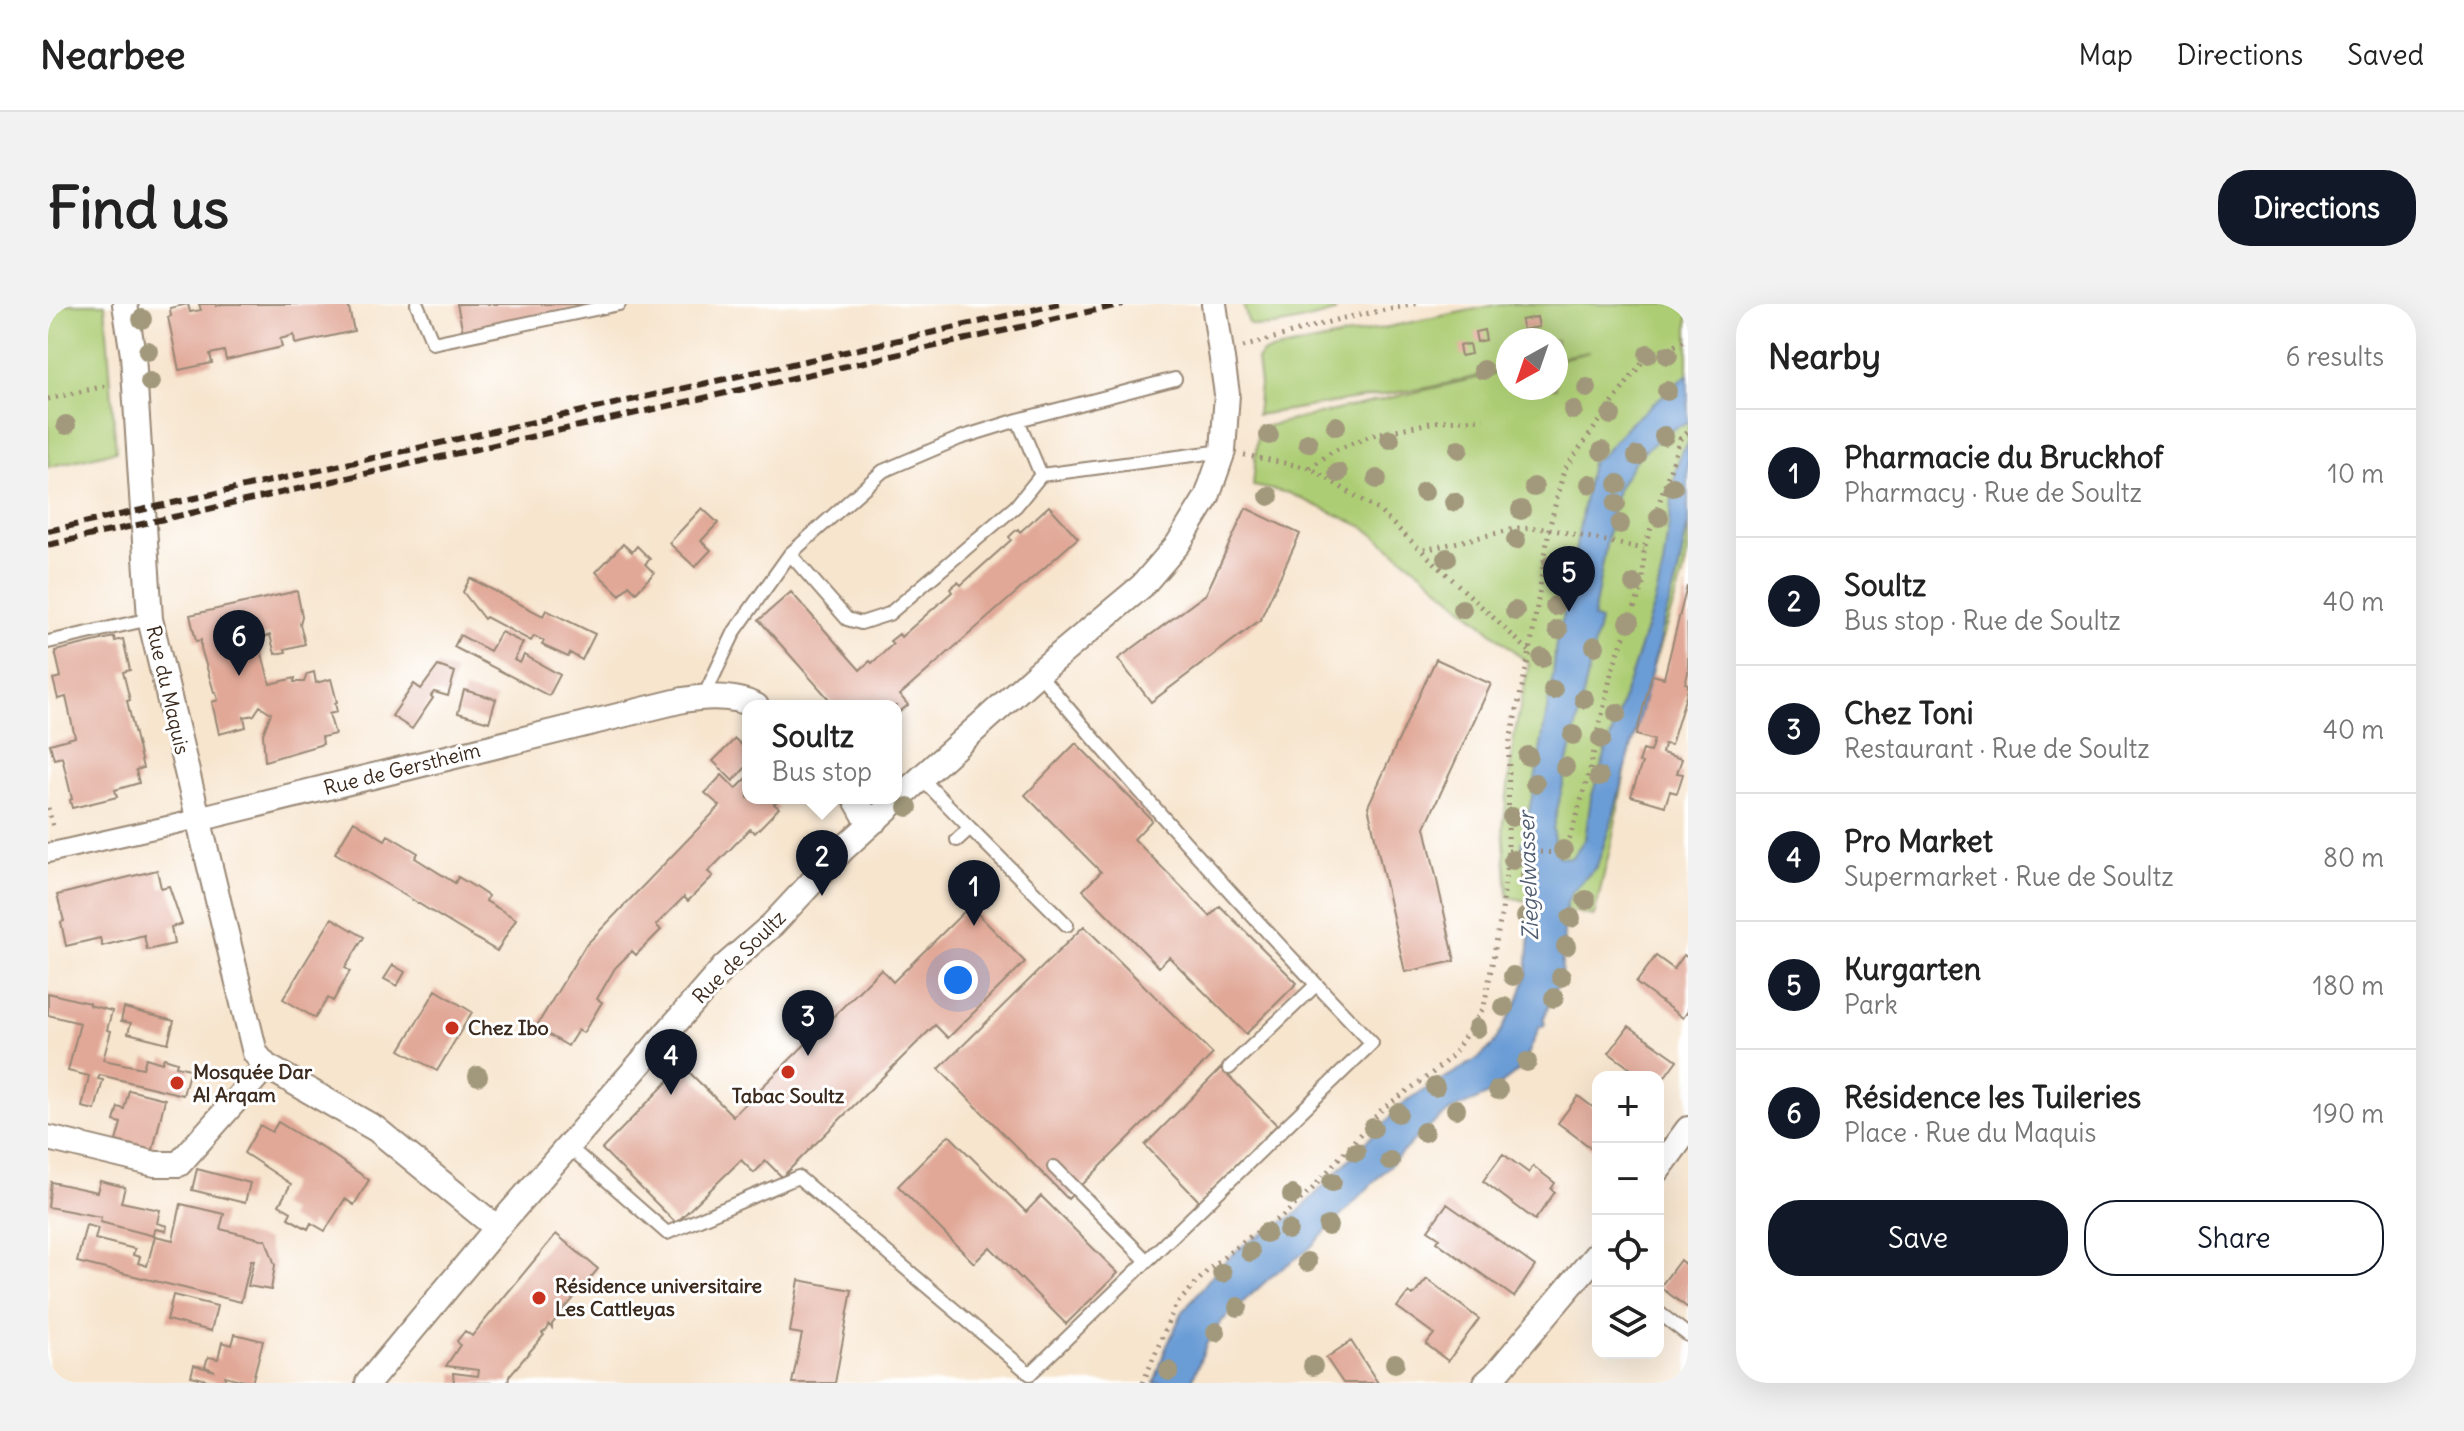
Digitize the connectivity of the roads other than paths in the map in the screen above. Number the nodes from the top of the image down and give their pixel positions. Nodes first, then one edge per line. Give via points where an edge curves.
1 (125, 304) edge
2 (417, 304) edge
3 (619, 304) edge
4 (1214, 306) edge
5 (1175, 379) dead end
6 (1018, 420) junction
7 (1223, 451) junction
8 (1041, 475) junction
9 (790, 554) junction
10 (150, 619) junction
11 (48, 642) edge
12 (1038, 673) junction
13 (704, 696) junction
14 (742, 702) edge
15 (921, 778) junction
16 (902, 796) edge
17 (858, 804) edge
18 (893, 804) edge
19 (198, 819) junction
20 (876, 820) junction
21 (970, 828) junction
22 (957, 840) dead end
23 (48, 853) edge
24 (1067, 925) dead end
25 (1316, 985) junction
26 (266, 1066) junction
27 (1229, 1068) dead end
28 (48, 1138) edge
29 (1685, 1139) edge
30 (568, 1146) junction
31 (1664, 1163) edge
32 (1054, 1167) dead end
33 (497, 1228) junction
34 (1147, 1261) junction
35 (1592, 1265) edge
36 (1664, 1317) edge
37 (1688, 1335) edge
38 (374, 1381) edge
39 (1486, 1383) edge

1 - 10 street, Rue du Maquis
2 - 3 lane via 433,343
4 - 7 street, Rue de Soultz via 1227,394
5 - 6 lane
6 - 8 lane
6 - 9 lane via 883,471
7 - 8 lane
7 - 12 street, Rue de Soultz via 1207,497 1178,544 1142,586
8 - 9 lane via 1016,506 889,614 861,623 847,619
9 - 13 lane via 735,631
10 - 11 lane
10 - 19 street, Rue du Maquis
12 - 15 street, Rue de Soultz
12 - 25 lane
13 - 14 street, Rue de Gerstheim
13 - 19 street, Rue de Gerstheim
15 - 16 street, Rue de Soultz
15 - 21 lane
17 - 20 street
18 - 20 street, Rue de Soultz
19 - 23 street, Rue de Gerstheim
19 - 26 street, Rue du Maquis via 255,1053
20 - 30 street, Rue de Soultz via 725,966
21 - 22 lane
21 - 24 lane
25 - 27 lane
25 - 34 lane via 1372,1043
26 - 28 street via 179,1164 155,1164
26 - 33 street via 376,1129
29 - 31 street
30 - 33 street, Rue de Soultz
30 - 34 lane via 667,1233 798,1177 1030,1374
32 - 34 lane
33 - 38 street, Rue de Soultz
35 - 39 street
36 - 37 lane

